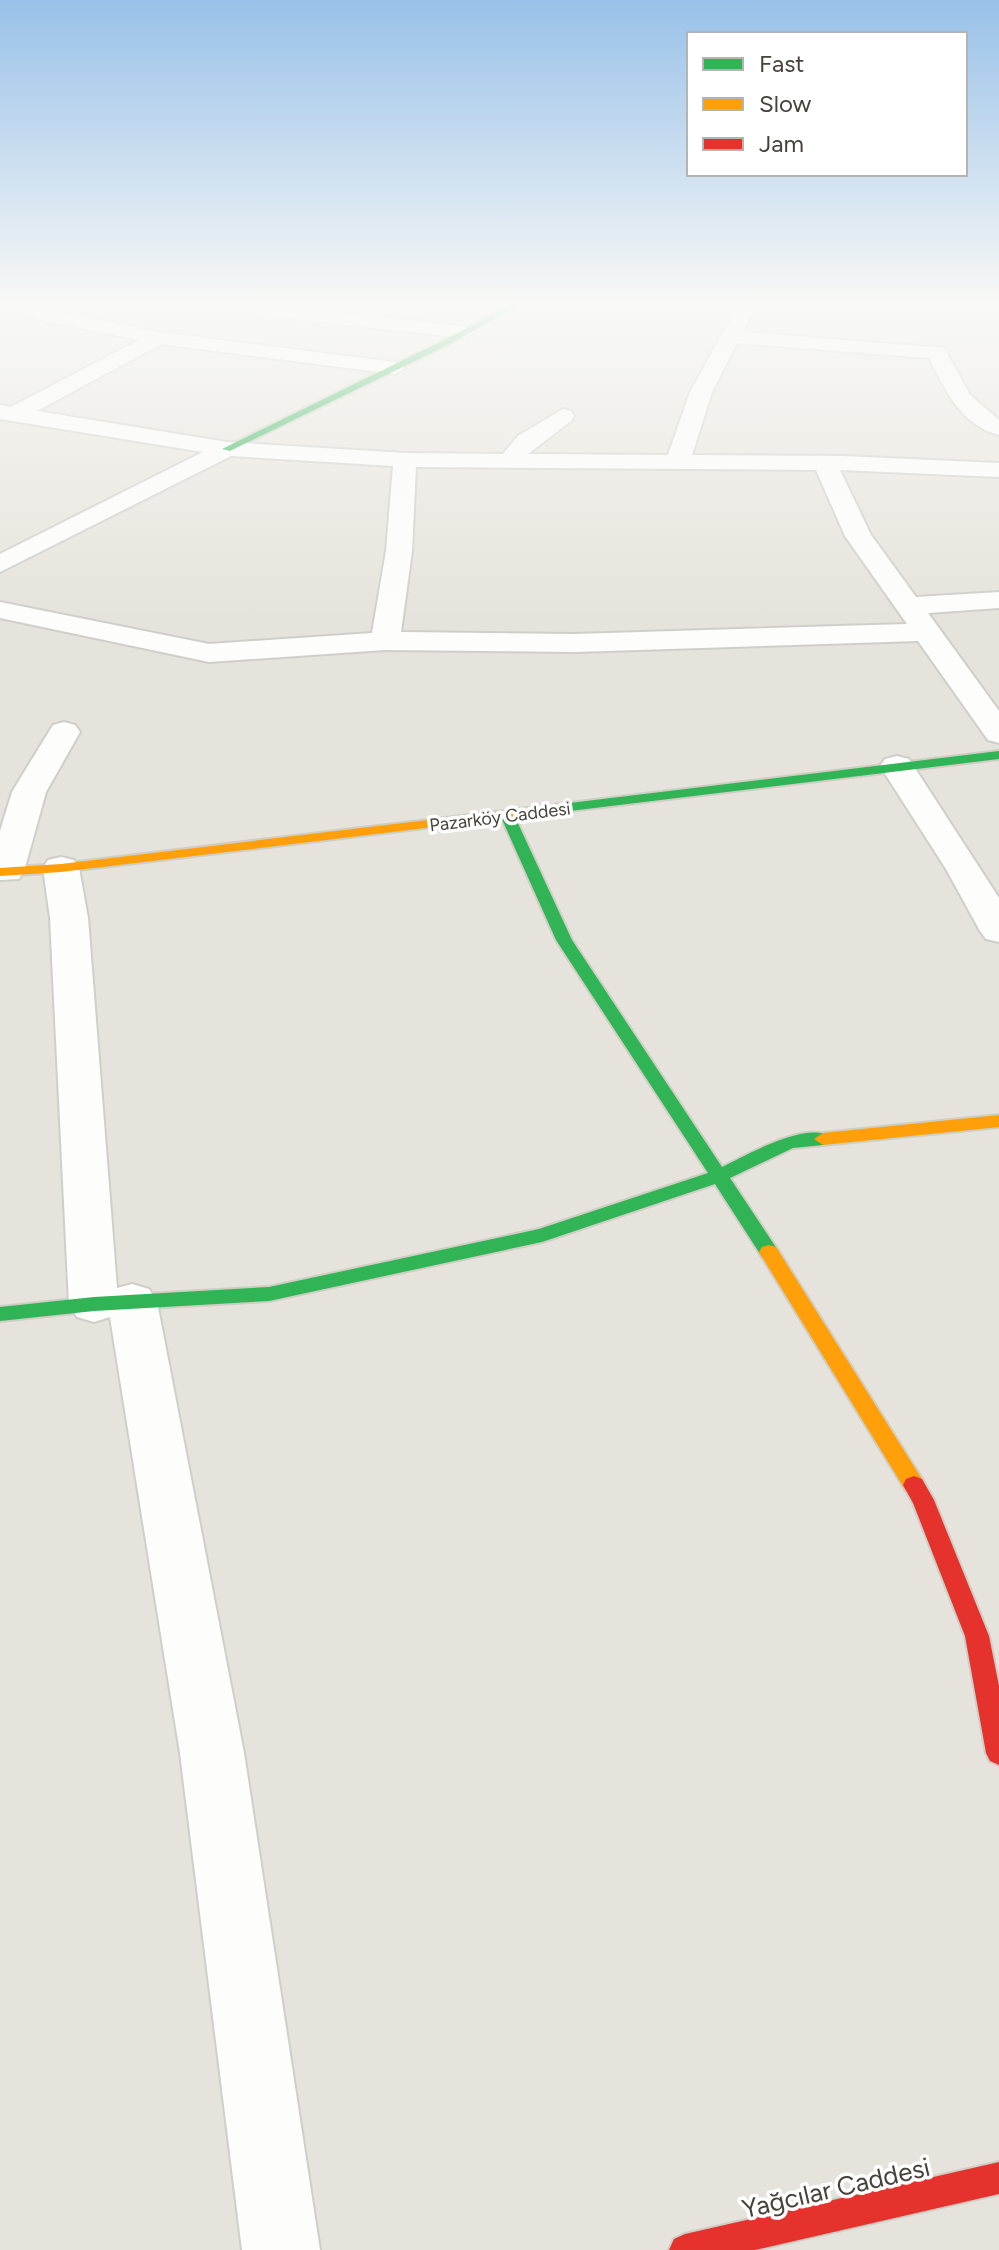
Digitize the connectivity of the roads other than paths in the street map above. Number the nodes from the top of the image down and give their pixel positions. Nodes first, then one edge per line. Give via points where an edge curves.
1 (310, 409) edge
2 (695, 409) edge
3 (970, 409) edge
4 (7, 413) edge
5 (563, 416) dead end
6 (999, 428) edge
7 (227, 449) junction
8 (405, 460) junction
9 (508, 462) junction
10 (677, 463) junction
11 (825, 463) junction
12 (999, 470) edge
13 (0, 564) edge
14 (999, 600) edge
15 (909, 606) junction
16 (0, 610) edge
17 (927, 632) junction
18 (385, 641) junction
19 (64, 732) dead end
20 (999, 733) edge
21 (999, 755) edge
22 (897, 766) junction
23 (508, 817) junction
24 (61, 868) junction
25 (3, 871) edge
26 (999, 931) edge
27 (999, 1121) edge
28 (721, 1175) junction
29 (113, 1303) junction
30 (0, 1314) edge
31 (999, 1753) edge
32 (999, 2178) edge
33 (281, 2250) edge
34 (685, 2250) edge

1 - 7 street
2 - 10 street
3 - 6 street via 980,422
4 - 7 street
5 - 9 street via 526,441
7 - 8 street
7 - 13 street
8 - 9 street
8 - 18 street via 399,551
9 - 10 street
10 - 11 street
11 - 12 street
11 - 15 street via 858,536
14 - 15 street
15 - 17 street
16 - 18 street via 209,653
17 - 18 street via 575,643
17 - 20 street
19 - 25 street via 29,792
21 - 22 street, Pazarköy Caddesi
22 - 23 street, Pazarköy Caddesi
22 - 26 street
23 - 24 street, Pazarköy Caddesi
23 - 28 street via 564,940
24 - 25 street, Pazarköy Caddesi
24 - 29 street
27 - 28 street via 789,1142
28 - 29 street via 542,1235 269,1294
28 - 31 street via 923,1500 977,1636
29 - 30 street
29 - 33 street via 212,1753
32 - 34 street, Yağcılar Caddesi

